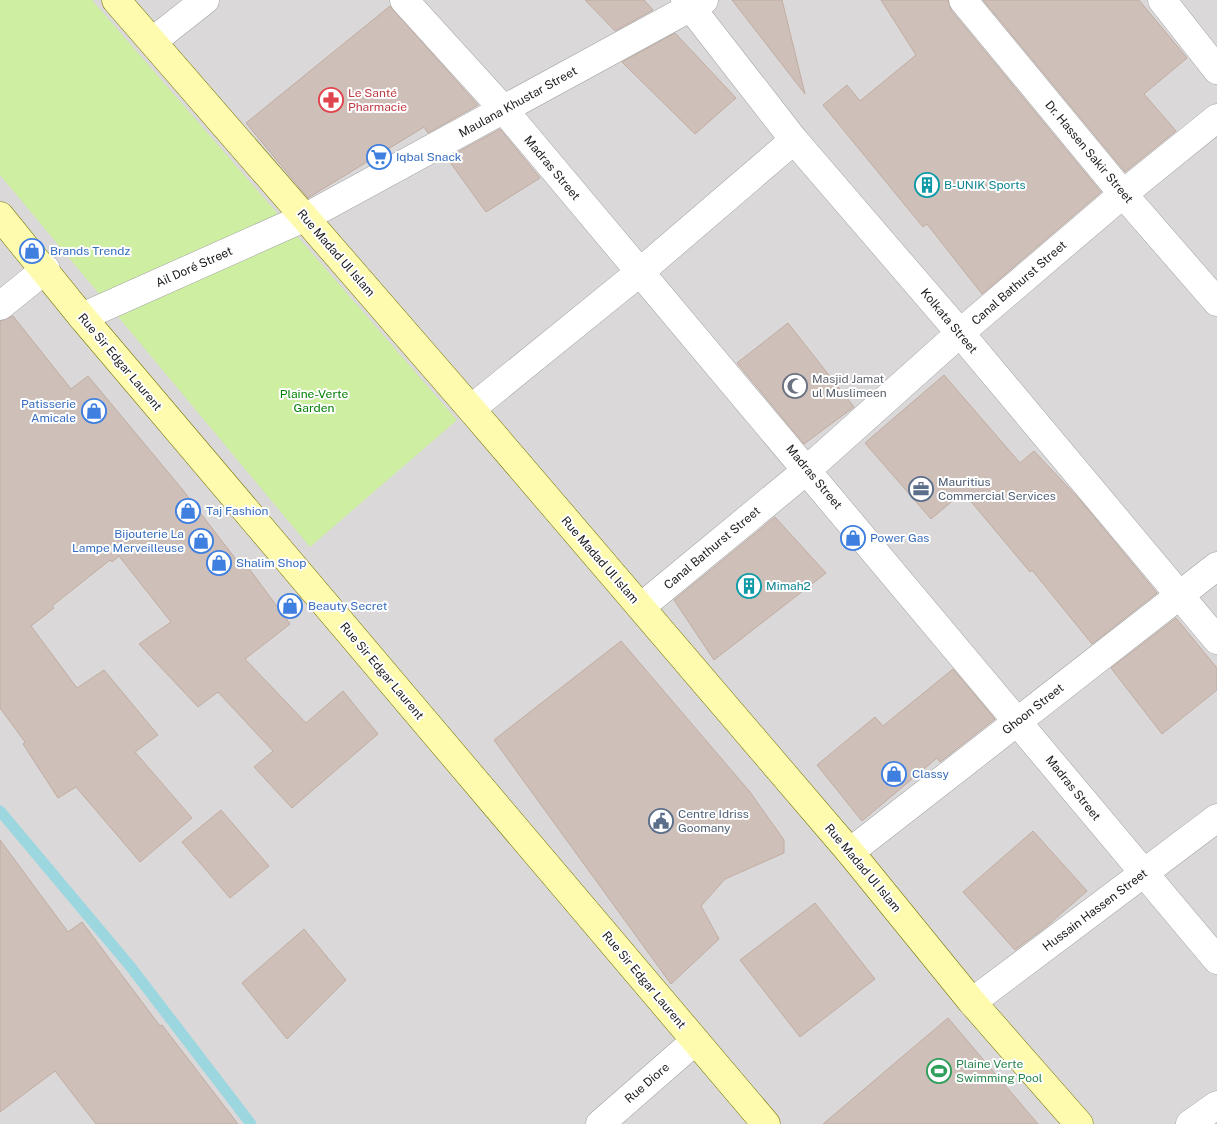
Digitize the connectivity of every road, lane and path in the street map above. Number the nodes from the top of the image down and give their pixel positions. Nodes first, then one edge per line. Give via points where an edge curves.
1 (116, 0) edge
2 (205, 0) edge
3 (404, 0) edge
4 (963, 0) edge
5 (1162, 0) edge
6 (693, 2) edge
7 (153, 41) junction
8 (1217, 70) edge
9 (504, 110) junction
10 (1217, 118) edge
11 (794, 140) junction
12 (1123, 194) junction
13 (0, 216) edge
14 (306, 217) junction
15 (46, 269) junction
16 (640, 272) junction
17 (1217, 302) edge
18 (0, 306) edge
19 (82, 317) junction
20 (960, 333) junction
21 (471, 410) junction
22 (808, 470) junction
23 (1217, 566) edge
24 (1179, 596) junction
25 (641, 607) junction
26 (1217, 640) edge
27 (1018, 721) junction
28 (1217, 818) edge
29 (850, 852) junction
30 (1143, 874) junction
31 (1217, 960) edge
32 (972, 1002) junction
33 (695, 1041) junction
34 (1217, 1105) edge
35 (600, 1124) edge
36 (766, 1124) edge
37 (1079, 1124) edge
38 (1190, 1124) edge

1 - 7 main road, Rue Madad Ul Islam
2 - 7 street
3 - 9 street, Madras Street
4 - 12 street, Dr. Hassen Sakir Street
5 - 8 street
6 - 9 street, Maulana Khustar Street
6 - 11 street, Kolkata Street
7 - 14 main road, Rue Madad Ul Islam
9 - 14 street, Maulana Khustar Street
9 - 16 street, Madras Street
10 - 12 street, Canal Bathurst Street
11 - 16 street
11 - 20 street, Kolkata Street
12 - 17 street, Dr. Hassen Sakir Street
12 - 20 street, Canal Bathurst Street
13 - 15 main road, Rue Sir Edgar Laurent
14 - 19 street, Ail Doré Street
14 - 21 main road, Rue Madad Ul Islam
15 - 18 street
15 - 19 main road, Rue Sir Edgar Laurent
16 - 21 street
16 - 22 street, Madras Street
19 - 33 main road, Rue Sir Edgar Laurent
20 - 22 street, Canal Bathurst Street
20 - 24 street, Kolkata Street
21 - 25 main road, Rue Madad Ul Islam
22 - 25 street, Canal Bathurst Street
22 - 27 street, Madras Street
23 - 24 street, Ghoon Street
24 - 26 street, Kolkata Street
24 - 27 street, Ghoon Street
25 - 29 main road, Rue Madad Ul Islam
27 - 29 street, Ghoon Street
27 - 30 street, Madras Street
28 - 30 street, Hussain Hassen Street
29 - 32 main road, Rue Madad Ul Islam
30 - 31 street, Madras Street
30 - 32 street, Hussain Hassen Street
32 - 37 main road, Rue Madad Ul Islam
33 - 35 street, Rue Diore
33 - 36 main road, Rue Sir Edgar Laurent
34 - 38 street

